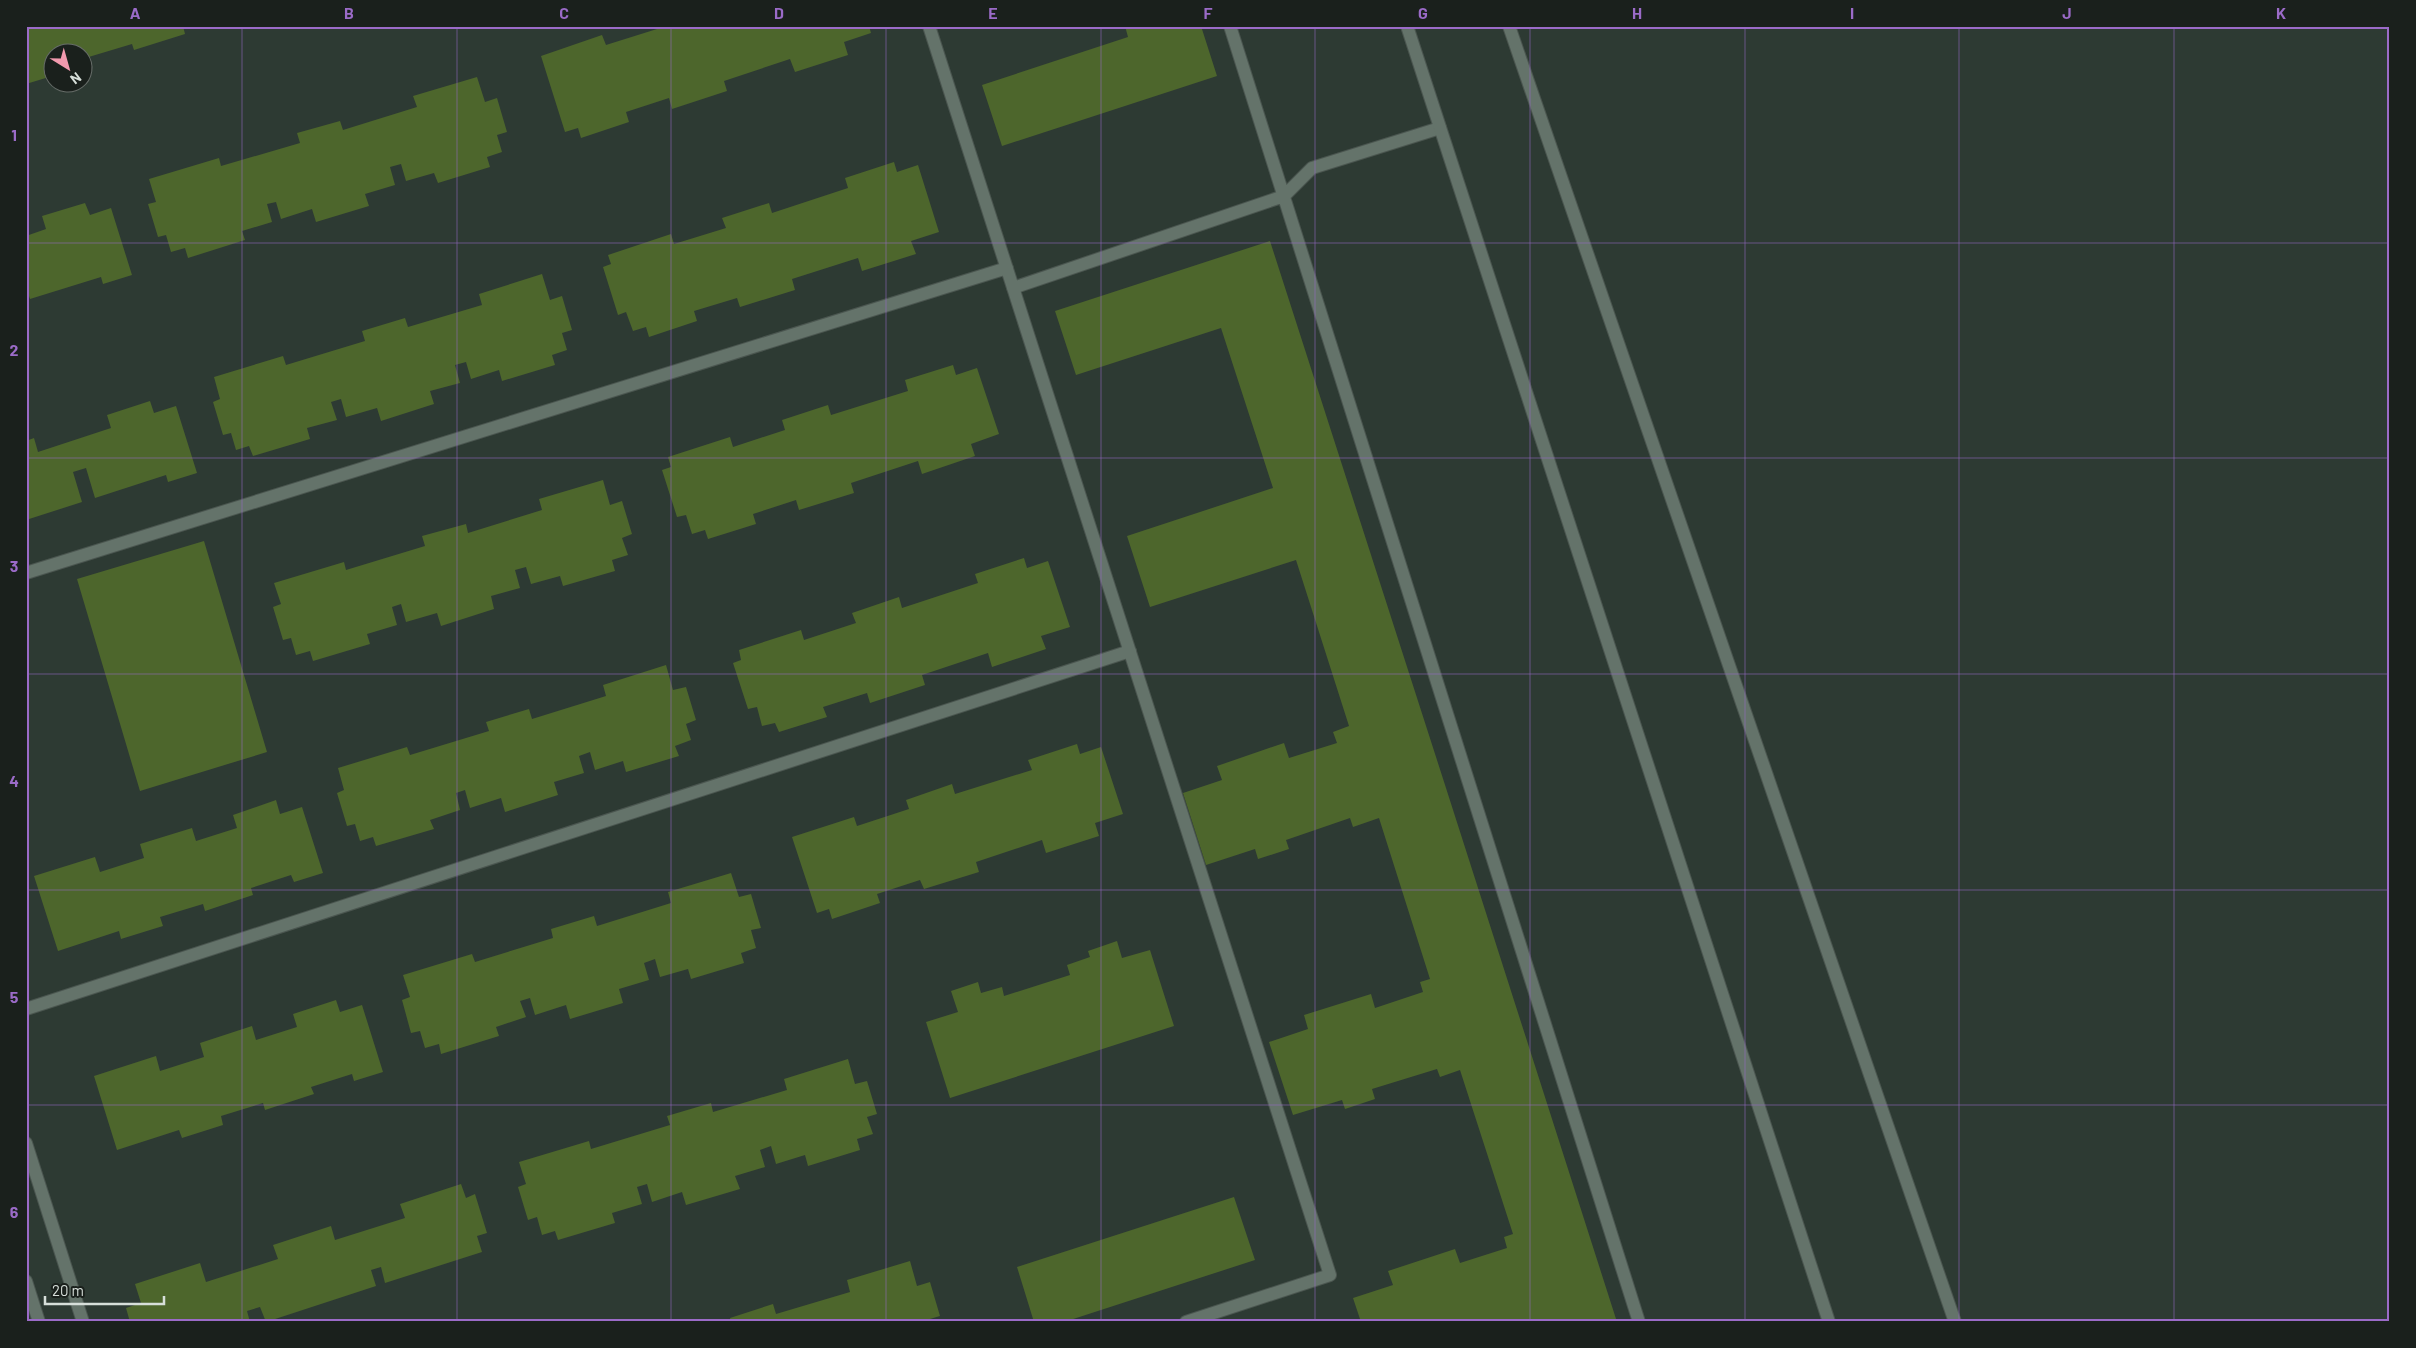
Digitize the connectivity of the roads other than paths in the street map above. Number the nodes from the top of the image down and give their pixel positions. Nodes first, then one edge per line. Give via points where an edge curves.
1 (929, 26) edge
2 (1230, 26) edge
3 (1407, 26) edge
4 (1509, 26) edge
5 (1440, 128) junction
6 (1284, 196) junction
7 (1007, 268) junction
8 (1014, 288) junction
9 (26, 573) edge
10 (1130, 651) junction
11 (26, 1009) edge
12 (26, 1143) edge
13 (26, 1280) edge
14 (39, 1322) edge
15 (83, 1322) edge
16 (1186, 1322) edge
17 (1639, 1322) edge
18 (1829, 1322) edge
19 (1954, 1322) edge

1 - 7 main road
2 - 6 main road
3 - 5 main road
4 - 19 main road
5 - 6 main road via 1312,168
5 - 18 main road
6 - 8 main road
6 - 17 main road
7 - 8 main road
7 - 9 main road
8 - 10 main road
10 - 11 main road
10 - 16 main road via 1330,1275
12 - 15 main road
13 - 14 main road

